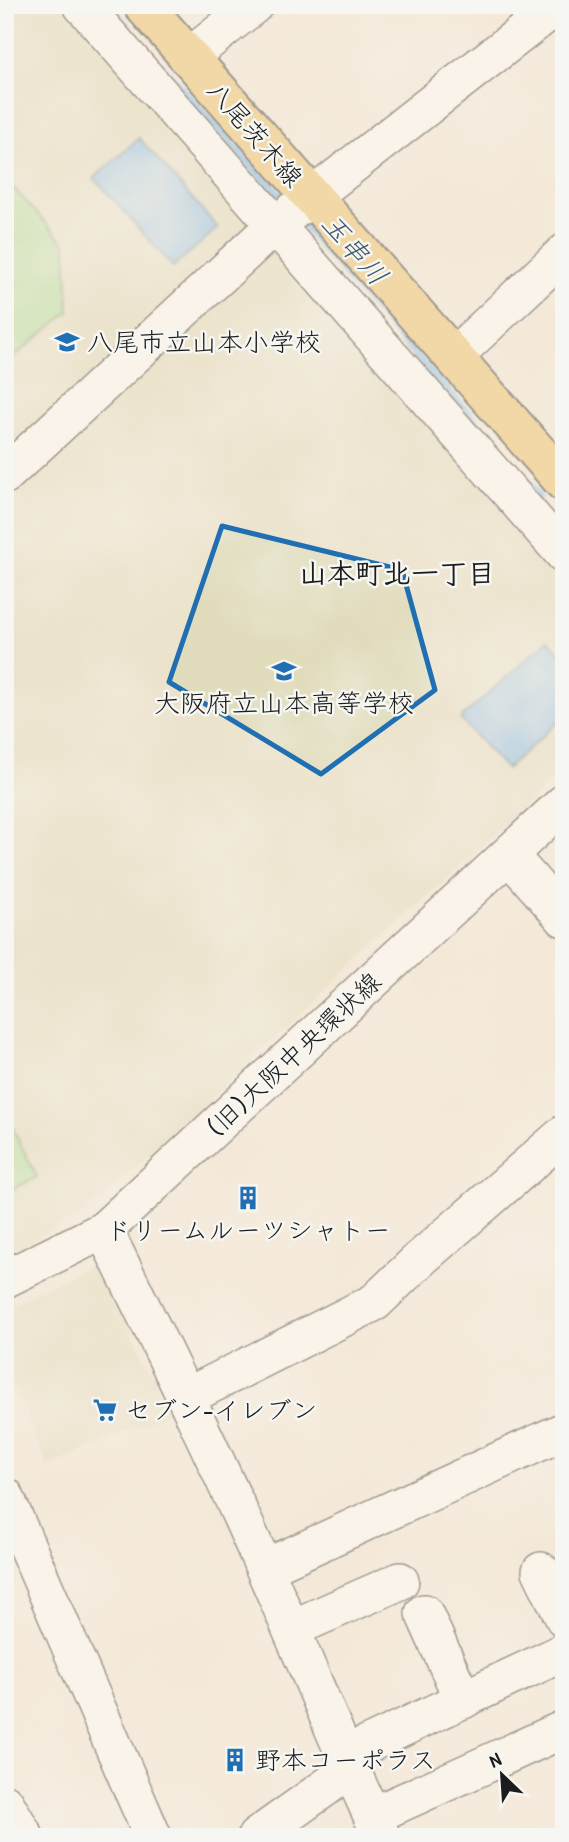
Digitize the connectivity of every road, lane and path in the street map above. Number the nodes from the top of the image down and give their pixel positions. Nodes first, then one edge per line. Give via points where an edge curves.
1 (82, 5) edge
2 (143, 5) edge
3 (254, 5) edge
4 (558, 5) edge
5 (188, 58) junction
6 (310, 197) junction
7 (274, 226) junction
8 (564, 253) edge
9 (454, 356) junction
10 (5, 475) edge
11 (564, 482) edge
12 (564, 554) edge
13 (564, 803) edge
14 (509, 855) junction
15 (564, 918) edge
16 (564, 1135) edge
17 (104, 1230) junction
18 (5, 1279) edge
19 (186, 1397) junction
20 (564, 1432) edge
21 (5, 1496) edge
22 (265, 1568) junction
23 (541, 1571) dead end
24 (400, 1581) dead end
25 (424, 1613) dead end
26 (564, 1618) edge
27 (291, 1629) junction
28 (564, 1652) edge
29 (463, 1700) junction
30 (564, 1729) edge
31 (347, 1763) junction
32 (5, 1803) edge
33 (377, 1826) edge
34 (262, 1835) edge
35 (25, 1837) edge
36 (153, 1837) edge

1 - 7 street
2 - 5 main road, 八尾茨木線
3 - 5 street
4 - 6 street
5 - 6 main road, 八尾茨木線
6 - 7 street
6 - 9 main road, 八尾茨木線
7 - 10 street
7 - 12 street
8 - 9 street
9 - 11 main road, 八尾茨木線
13 - 14 street, (旧)大阪中央環状線
14 - 15 street
14 - 17 street, (旧)大阪中央環状線
16 - 19 street via 375,1302
17 - 18 street, (旧)大阪中央環状線
17 - 19 street
19 - 22 street
20 - 22 street
21 - 36 street
22 - 27 street
23 - 26 street
24 - 27 street
25 - 29 street
27 - 31 street
28 - 29 street
29 - 31 street
30 - 33 street
31 - 33 street
31 - 34 street
32 - 35 street

